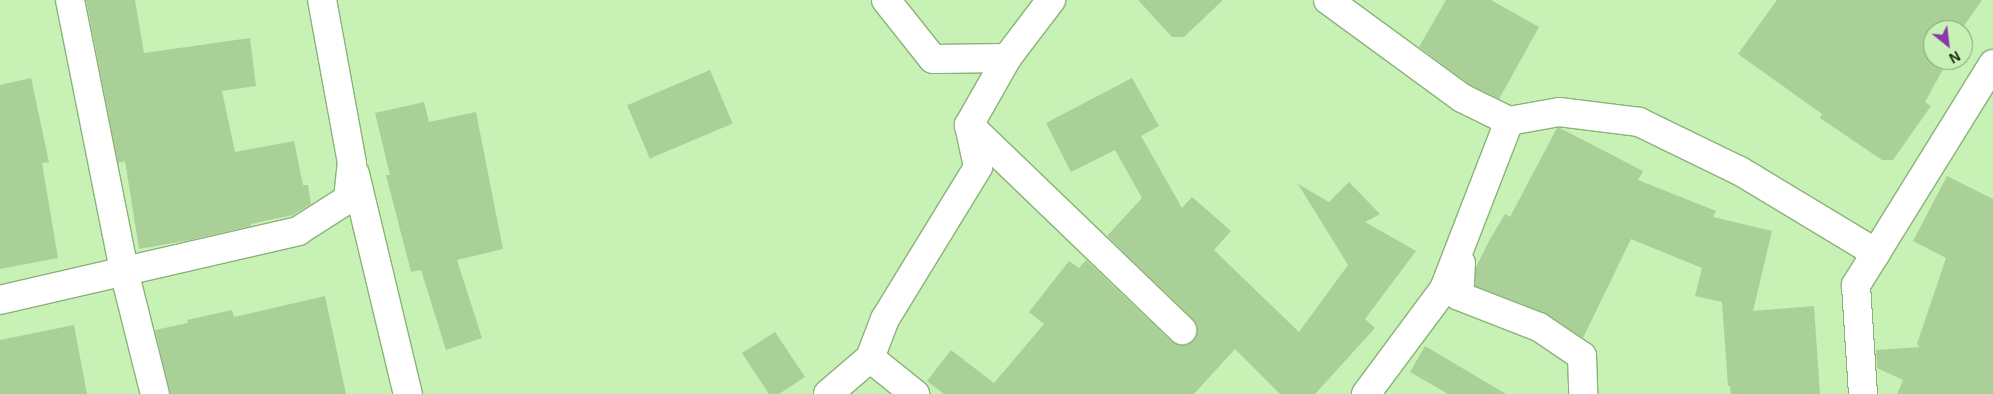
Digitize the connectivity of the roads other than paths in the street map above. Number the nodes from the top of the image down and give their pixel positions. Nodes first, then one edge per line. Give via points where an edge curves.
1 (70, 0) edge
2 (322, 0) edge
3 (886, 0) edge
4 (1051, 0) edge
5 (1328, 0) edge
6 (1007, 58) junction
7 (1993, 64) edge
8 (1509, 121) junction
9 (969, 125) junction
10 (352, 163) junction
11 (1462, 243) junction
12 (1876, 253) junction
13 (124, 271) junction
14 (0, 300) edge
15 (1182, 330) dead end
16 (870, 358) junction
17 (155, 394) edge
18 (408, 394) edge
19 (828, 394) edge
20 (915, 394) edge
21 (1366, 394) edge
22 (1582, 394) edge
23 (1863, 394) edge

1 - 13 street
2 - 10 street
3 - 6 street via 933,59
4 - 6 street
5 - 8 street via 1462,98
6 - 9 street
7 - 12 street
8 - 11 street
8 - 12 street via 1559,112 1639,122 1740,171
9 - 15 street
9 - 16 street via 978,167 885,319
10 - 13 street via 348,198 298,231
10 - 18 street
11 - 21 street via 1444,289
11 - 22 street via 1459,296 1539,327 1582,356
12 - 23 street via 1856,285
13 - 14 street
13 - 17 street
16 - 19 street
16 - 20 street

